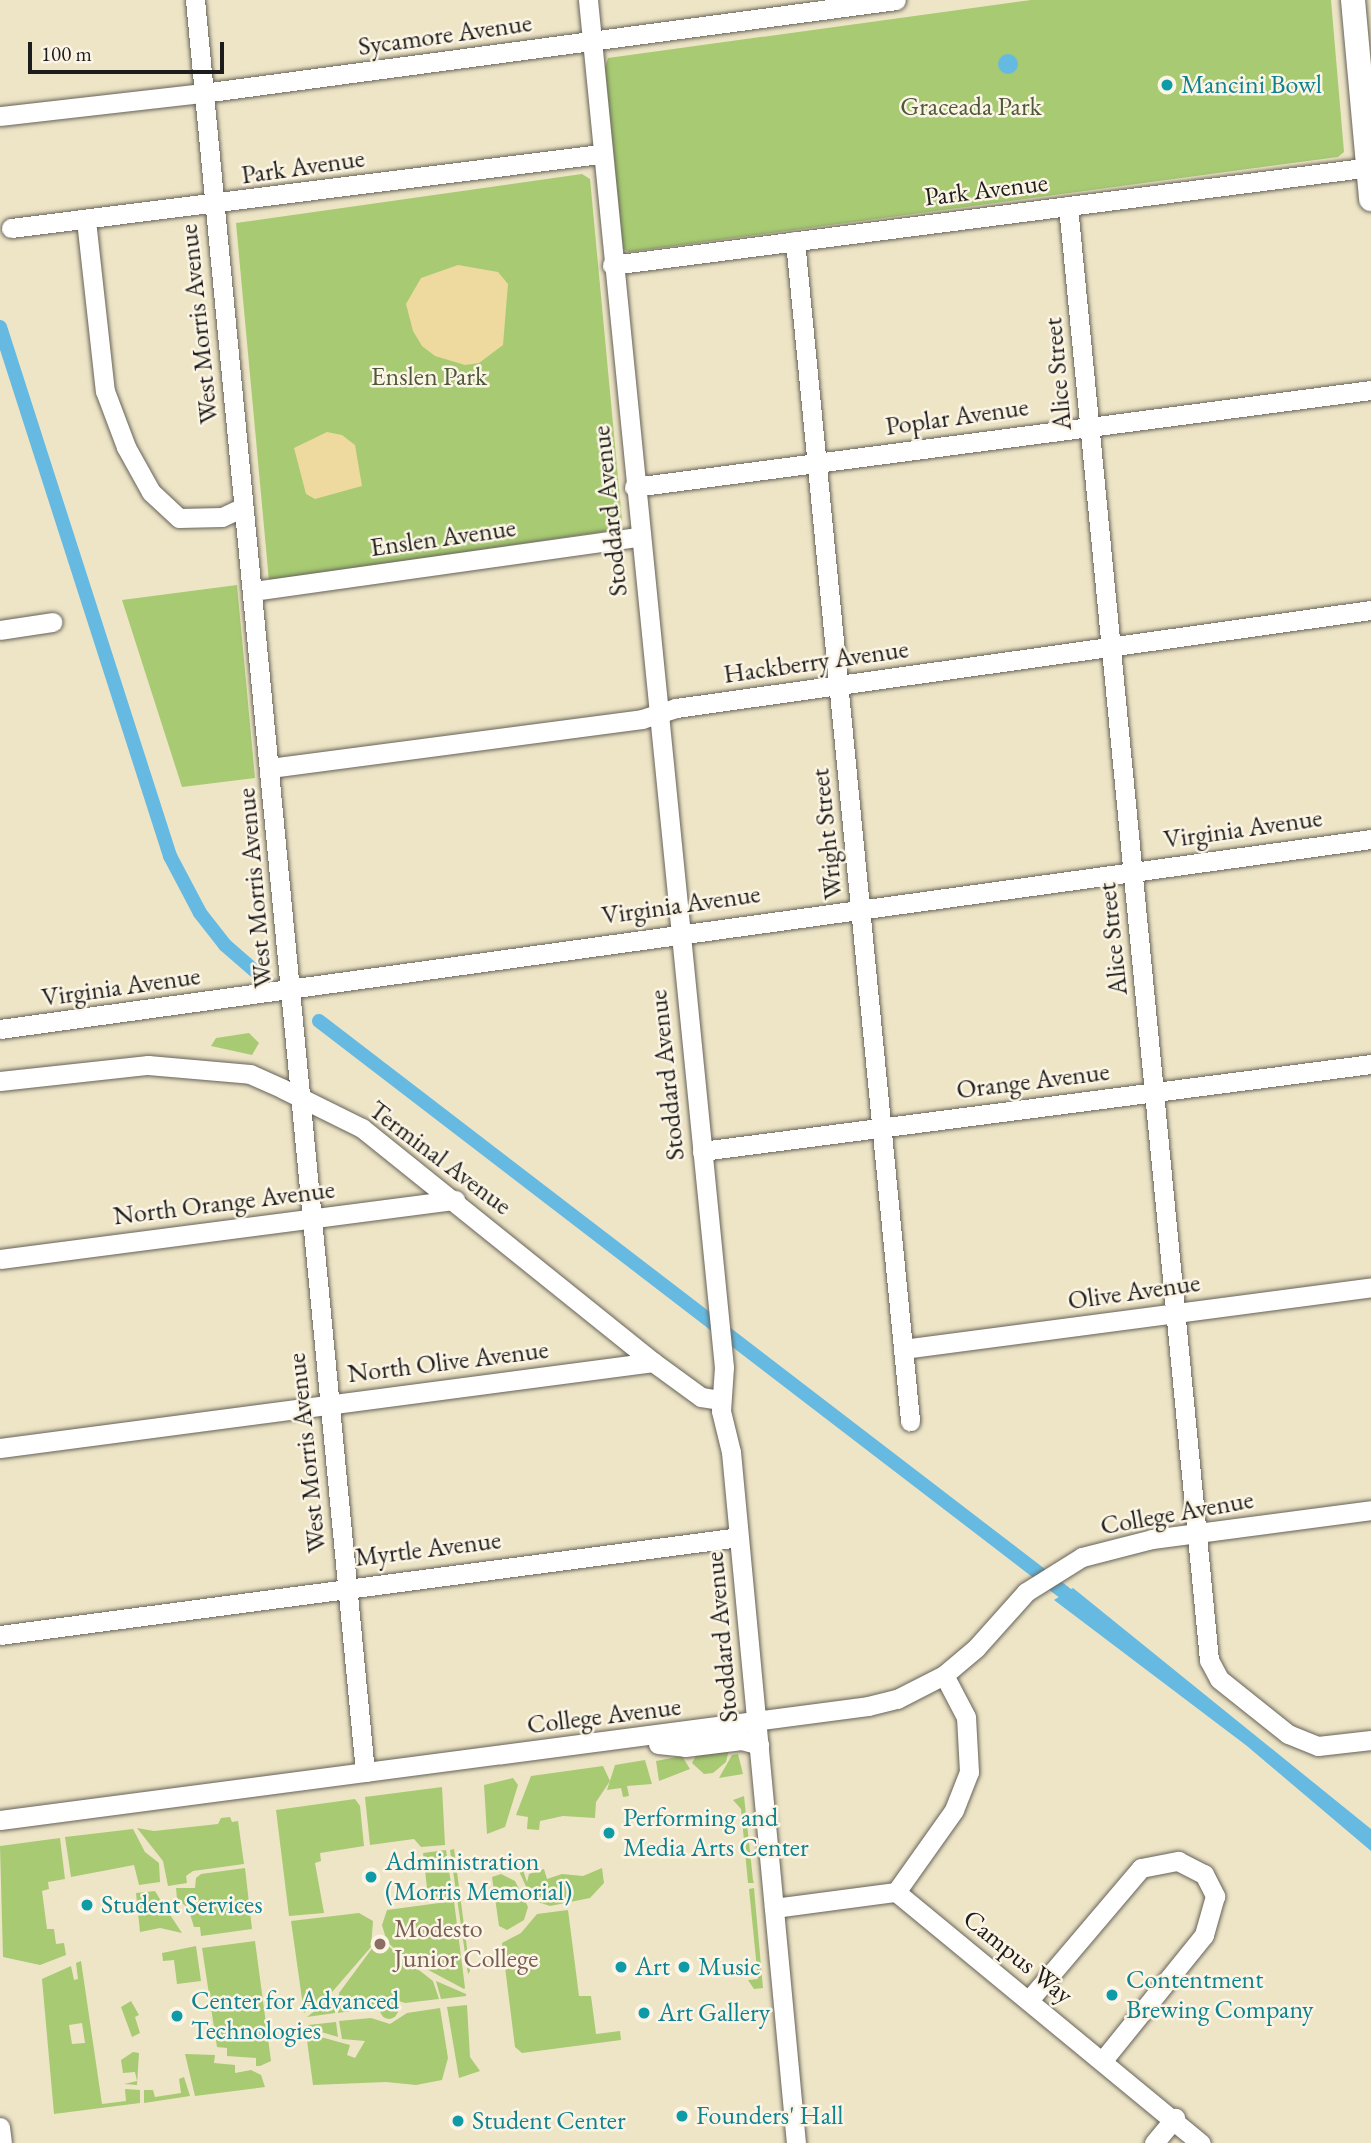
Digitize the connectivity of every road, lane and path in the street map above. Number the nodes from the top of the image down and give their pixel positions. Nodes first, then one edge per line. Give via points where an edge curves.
1 (195, 0) edge
2 (588, 0) edge
3 (896, 0) edge
4 (1353, 0) edge
5 (774, 8) edge
6 (592, 41) junction
7 (1364, 42) edge
8 (204, 93) junction
9 (0, 116) edge
10 (600, 154) junction
11 (1369, 167) edge
12 (1371, 199) edge
13 (1068, 205) junction
14 (214, 206) junction
15 (86, 220) junction
16 (11, 229) dead end
17 (795, 241) junction
18 (612, 265) junction
19 (1371, 390) edge
20 (1090, 425) junction
21 (817, 463) junction
22 (634, 488) junction
23 (243, 507) junction
24 (639, 537) junction
25 (253, 591) junction
26 (1371, 610) edge
27 (52, 622) dead end
28 (0, 630) edge
29 (1111, 647) junction
30 (838, 685) junction
31 (657, 714) junction
32 (270, 768) junction
33 (1371, 839) edge
34 (1132, 871) junction
35 (860, 908) junction
36 (679, 932) junction
37 (290, 988) junction
38 (0, 1029) edge
39 (1371, 1064) edge
40 (0, 1081) edge
41 (1154, 1092) junction
42 (301, 1098) junction
43 (882, 1128) junction
44 (702, 1151) junction
45 (455, 1200) junction
46 (312, 1218) junction
47 (0, 1259) edge
48 (1371, 1287) edge
49 (1175, 1313) junction
50 (903, 1349) junction
51 (653, 1362) junction
52 (720, 1400) junction
53 (329, 1404) junction
54 (911, 1421) dead end
55 (0, 1448) edge
56 (1371, 1510) edge
57 (1196, 1534) junction
58 (739, 1537) junction
59 (346, 1586) junction
60 (0, 1635) edge
61 (944, 1675) junction
62 (757, 1723) junction
63 (629, 1740) junction
64 (1371, 1740) edge
65 (759, 1745) junction
66 (365, 1772) junction
67 (0, 1820) edge
68 (896, 1892) junction
69 (774, 1908) junction
70 (1029, 2000) junction
71 (1103, 2060) junction
72 (1175, 2118) junction
73 (0, 2127) edge
74 (2, 2143) edge
75 (796, 2143) edge
76 (1154, 2143) edge
77 (1201, 2143) edge

1 - 8 street, West Morris Avenue
2 - 6 street, Stoddard Avenue
3 - 5 street, Sycamore Avenue
4 - 7 main road
5 - 6 street, Sycamore Avenue
6 - 8 street, Sycamore Avenue
6 - 10 street, Stoddard Avenue
7 - 11 main road
8 - 9 street, Sycamore Avenue
8 - 14 street, West Morris Avenue
10 - 14 street, Park Avenue
10 - 18 street, Stoddard Avenue
11 - 12 main road
11 - 13 street, Park Avenue
13 - 17 street, Park Avenue
13 - 20 street, Alice Street
14 - 15 street, Park Avenue
14 - 23 street, West Morris Avenue
15 - 16 street, Park Avenue
15 - 23 street via 105,391 126,447 151,492 179,518 222,517
17 - 18 street, Park Avenue
17 - 21 street, Wright Street
18 - 22 street, Stoddard Avenue
19 - 20 street, Poplar Avenue
20 - 21 street, Poplar Avenue
20 - 29 street, Alice Street
21 - 22 street, Poplar Avenue
21 - 30 street, Wright Street
22 - 24 street, Stoddard Avenue
23 - 25 street, West Morris Avenue
24 - 25 street, Enslen Avenue
24 - 31 street, Stoddard Avenue
25 - 32 street, West Morris Avenue
26 - 29 street, Hackberry Avenue
27 - 28 street
29 - 30 street, Hackberry Avenue
29 - 34 street, Alice Street
30 - 31 street, Hackberry Avenue
30 - 35 street, Wright Street
31 - 32 street, Hackberry Avenue
31 - 36 street, Stoddard Avenue
32 - 37 street, West Morris Avenue
33 - 34 street, Virginia Avenue
34 - 35 street, Virginia Avenue
34 - 41 street, Alice Street
35 - 36 street, Virginia Avenue
35 - 43 street, Wright Street
36 - 37 street, Virginia Avenue
36 - 44 street, Stoddard Avenue
37 - 38 street, Virginia Avenue
37 - 42 street, West Morris Avenue
39 - 41 street, Orange Avenue
40 - 42 street, Terminal Avenue via 148,1065 250,1074
41 - 43 street, Orange Avenue
41 - 49 street, Alice Street
42 - 45 street, Terminal Avenue via 362,1129
42 - 46 street, West Morris Avenue
43 - 44 street, Orange Avenue
43 - 50 street, Wright Street
44 - 52 street, Stoddard Avenue via 722,1350
45 - 46 street, North Orange Avenue
45 - 51 street, Terminal Avenue
46 - 47 street, North Orange Avenue
46 - 53 street, West Morris Avenue
48 - 49 street, Olive Avenue
49 - 50 street, Olive Avenue
49 - 57 street, Alice Street
50 - 54 street, Wright Street
51 - 52 street, Terminal Avenue via 701,1397
51 - 53 street, North Olive Avenue
52 - 58 street, Stoddard Avenue
53 - 55 street, North Olive Avenue
53 - 59 street, West Morris Avenue
56 - 57 street, College Avenue
57 - 61 street, College Avenue via 1109,1548 1059,1570 1033,1587
57 - 64 street, Alice Street via 1211,1667 1219,1679 1288,1734 1318,1746
58 - 59 street, Myrtle Avenue
58 - 62 street, Stoddard Avenue
59 - 60 street, Myrtle Avenue
59 - 66 street, West Morris Avenue
61 - 62 street, College Avenue via 869,1706
61 - 68 street via 966,1717 969,1772 954,1810
62 - 63 street, College Avenue
62 - 65 street, Stoddard Avenue
63 - 65 street via 685,1747 750,1740
63 - 66 street, College Avenue
65 - 69 street, Stoddard Avenue
66 - 67 street, College Avenue
68 - 69 street
68 - 70 street, Campus Way
69 - 75 street, Stoddard Avenue
70 - 71 street, Campus Way
70 - 71 street via 1141,1868 1178,1861 1204,1874 1215,1896 1204,1934
71 - 72 street, Campus Way
72 - 76 street
72 - 77 street, Campus Way
73 - 74 street

